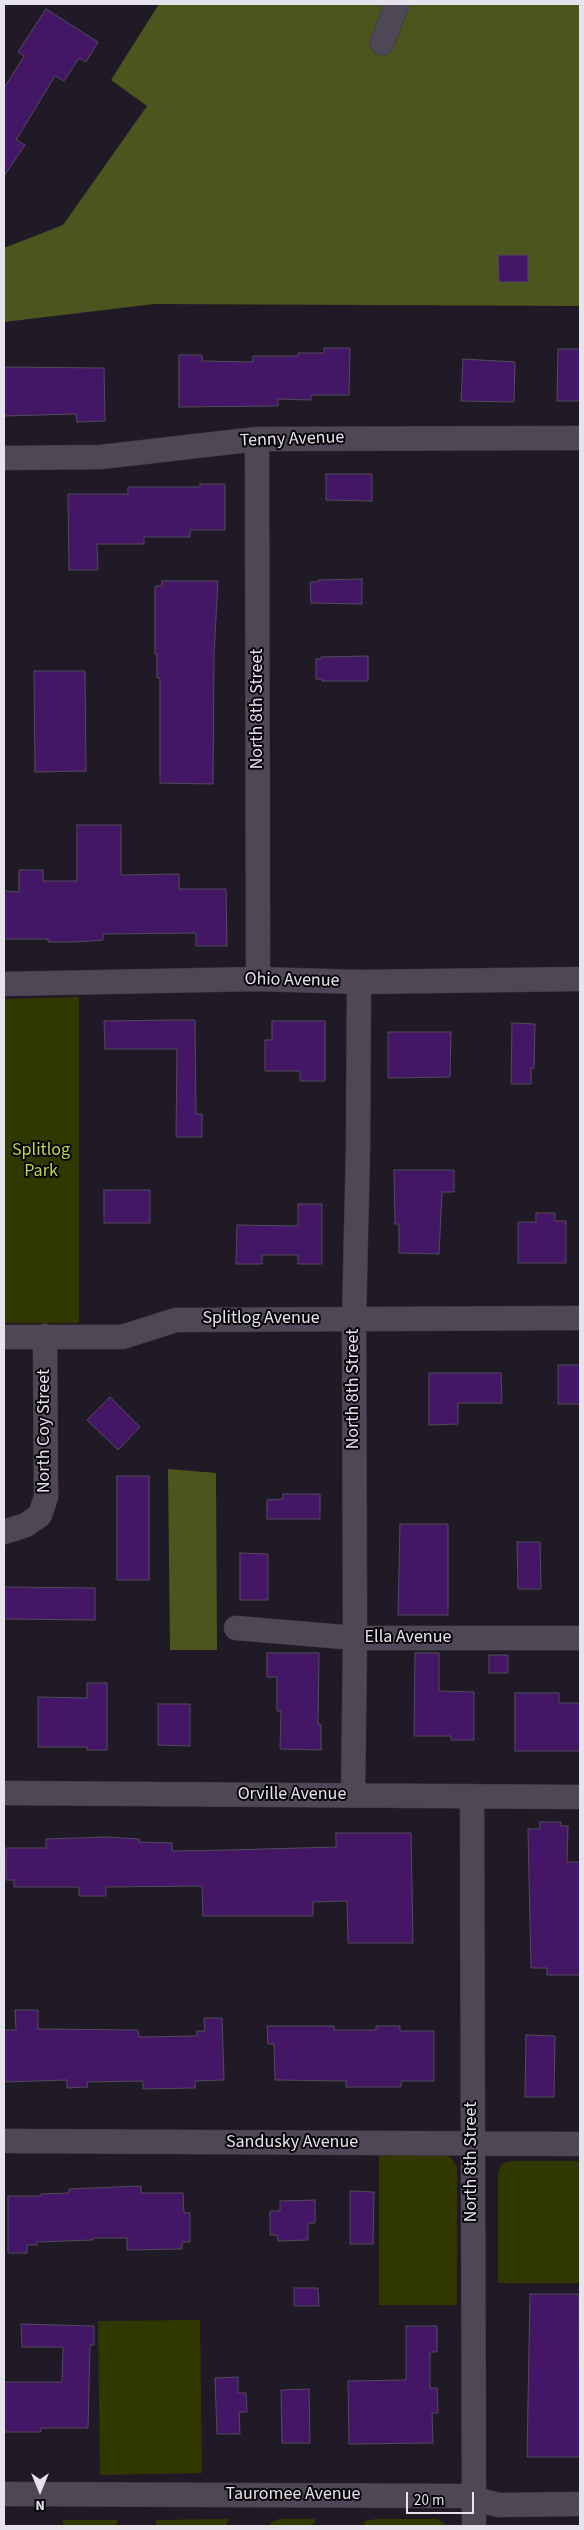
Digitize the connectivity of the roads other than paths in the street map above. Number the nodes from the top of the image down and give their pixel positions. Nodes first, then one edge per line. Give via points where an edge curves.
1 (397, 4) edge
2 (382, 43) dead end
3 (580, 438) edge
4 (257, 439) junction
5 (4, 458) edge
6 (258, 979) junction
7 (580, 979) edge
8 (359, 982) junction
9 (4, 984) edge
10 (580, 1318) edge
11 (354, 1319) junction
12 (45, 1336) junction
13 (4, 1337) edge
14 (4, 1532) edge
15 (236, 1628) dead end
16 (355, 1638) junction
17 (580, 1638) edge
18 (4, 1793) edge
19 (353, 1796) junction
20 (472, 1797) junction
21 (580, 1797) edge
22 (4, 2142) edge
23 (472, 2144) junction
24 (580, 2144) edge
25 (4, 2494) edge
26 (474, 2497) junction
27 (580, 2504) edge
28 (474, 2526) edge

1 - 2 street
3 - 4 street, Tenny Avenue
4 - 5 street, Tenny Avenue via 101,457
4 - 6 street, North 8th Street
6 - 8 street, Ohio Avenue
6 - 9 street, Ohio Avenue
7 - 8 street, Ohio Avenue
8 - 11 street, North 8th Street
10 - 11 street, Splitlog Avenue
11 - 12 street, Splitlog Avenue via 176,1320 122,1337
11 - 16 street, North 8th Street
12 - 13 street, Splitlog Avenue
12 - 14 street, North Coy Street via 46,1497 40,1515 26,1525
15 - 16 street, Ella Avenue
16 - 17 street, Ella Avenue
16 - 19 street, North 8th Street
18 - 19 street, Orville Avenue
19 - 20 street, Orville Avenue
20 - 21 street, Orville Avenue
20 - 23 street, North 8th Street
22 - 23 street, Sandusky Avenue
23 - 24 street, Sandusky Avenue
23 - 26 street, North 8th Street
25 - 26 street, Tauromee Avenue
26 - 27 street, Tauromee Avenue via 499,2504
26 - 28 street, North 8th Street

